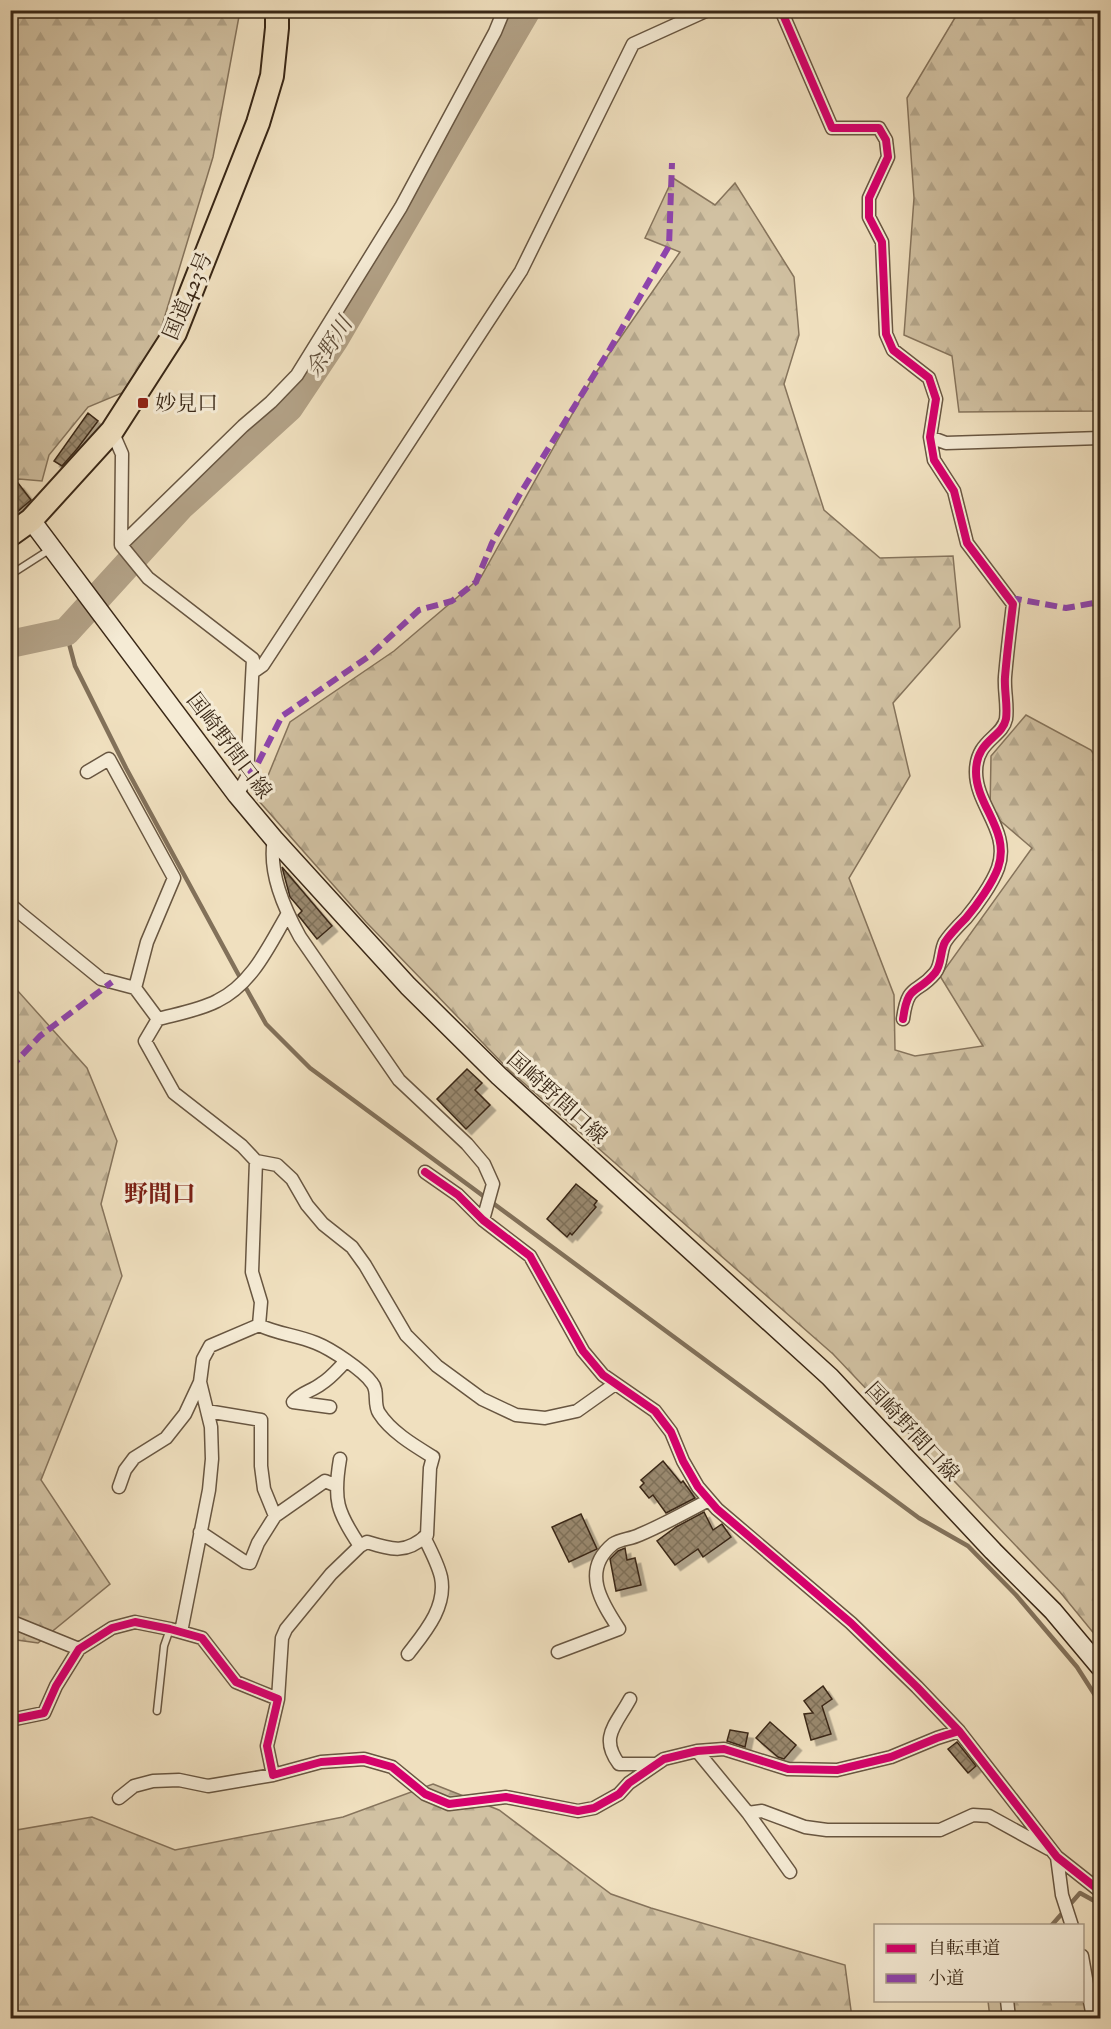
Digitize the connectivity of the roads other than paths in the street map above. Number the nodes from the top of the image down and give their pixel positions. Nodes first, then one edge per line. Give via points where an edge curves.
1 (277, 10) edge
2 (504, 10) edge
3 (708, 10) edge
4 (781, 10) edge
5 (112, 431) junction
6 (930, 437) junction
7 (1101, 438) edge
8 (31, 519) junction
9 (10, 535) edge
10 (121, 545) junction
11 (52, 548) junction
12 (10, 575) edge
13 (253, 672) junction
14 (87, 772) dead end
15 (237, 795) junction
16 (274, 839) junction
17 (10, 904) edge
18 (287, 915) junction
19 (135, 988) junction
20 (158, 1019) junction
21 (903, 1019) dead end
22 (255, 1161) junction
23 (425, 1172) dead end
24 (483, 1220) junction
25 (258, 1325) junction
26 (346, 1360) junction
27 (200, 1382) junction
28 (615, 1384) junction
29 (330, 1407) dead end
30 (207, 1411) junction
31 (340, 1459) dead end
32 (337, 1486) junction
33 (119, 1487) dead end
34 (709, 1500) junction
35 (275, 1516) junction
36 (200, 1532) junction
37 (424, 1537) junction
38 (360, 1546) junction
39 (10, 1621) edge
40 (175, 1630) junction
41 (79, 1649) junction
42 (558, 1652) dead end
43 (408, 1654) dead end
44 (1101, 1667) edge
45 (278, 1699) junction
46 (630, 1700) dead end
47 (157, 1711) dead end
48 (10, 1720) edge
49 (959, 1731) junction
50 (698, 1751) junction
51 (657, 1764) junction
52 (273, 1775) junction
53 (119, 1798) dead end
54 (748, 1813) junction
55 (1055, 1854) junction
56 (790, 1872) dead end
57 (1101, 1891) edge
58 (1071, 1924) edge
59 (1085, 1977) edge
60 (1007, 2002) edge
61 (1009, 2019) edge
62 (1093, 2019) edge

1 - 5 highway, 国道423号 via 272,75 258,123 189,300 176,333
2 - 10 street via 401,207 297,375
3 - 13 street via 633,44 521,271 263,665
4 - 6 street via 832,128 879,128 886,140 888,157 869,198 869,217 882,242 886,334 893,350 929,378 936,399
5 - 8 highway, 国道423号
5 - 10 street via 122,454
6 - 7 street via 946,443
6 - 21 street via 934,460 954,491 967,543 1013,604 1004,726 979,753 976,765 976,782 998,832 998,868 975,908 945,942 936,972 909,993
8 - 9 highway, 国道423号
8 - 11 main road, 国崎野間口線
10 - 13 street via 148,578 253,659
11 - 12 lane
11 - 15 main road, 国崎野間口線
13 - 15 street via 247,777
14 - 19 street via 109,759 174,879 147,942
15 - 16 main road, 国崎野間口線
16 - 18 street via 271,856
16 - 44 main road, 国崎野間口線 via 408,986 499,1076 830,1377 1053,1611
17 - 19 street via 101,978
18 - 20 street via 255,970 232,992 216,1002
18 - 24 street via 399,1080 484,1164 493,1184
19 - 20 street
20 - 22 street via 145,1041 174,1093 242,1146
22 - 25 street via 252,1272 261,1302
22 - 28 street via 277,1165 292,1179 323,1224 352,1247 406,1335 436,1366 482,1399 516,1414 545,1418 577,1411
23 - 24 street via 458,1195
24 - 28 street via 531,1256 583,1351
25 - 26 street via 315,1342
25 - 27 street via 210,1346 203,1359
26 - 29 street via 320,1386 293,1402
26 - 37 street via 372,1382 379,1413 393,1429 433,1457
27 - 30 street
27 - 33 street via 185,1414 166,1438 134,1458
28 - 34 street via 656,1411
30 - 35 street via 261,1420 264,1489
30 - 36 street via 212,1459
31 - 32 street
32 - 35 street via 326,1481
32 - 38 street via 337,1503
34 - 42 street via 637,1537 615,1542 596,1568 597,1588 619,1629
34 - 49 street via 851,1623
35 - 36 street via 250,1563
36 - 40 street
37 - 38 street via 406,1548 393,1550 367,1542
37 - 43 street via 441,1576 442,1596 433,1621
38 - 45 street via 330,1574 286,1629
39 - 41 street
40 - 41 street via 135,1622 112,1628
40 - 45 street via 202,1638 236,1682
40 - 47 lane via 164,1646
41 - 48 street via 44,1713
45 - 52 street via 267,1746
46 - 51 street via 608,1738 611,1753 619,1764
49 - 50 street via 891,1757 837,1770 788,1769 724,1749
49 - 55 street
50 - 51 street
50 - 54 street
51 - 52 street via 619,1794 594,1808 578,1811 506,1797 449,1804 425,1794 393,1767 364,1759 321,1762
52 - 53 street via 208,1786 179,1780 153,1781 134,1786
54 - 55 street via 762,1811 805,1827 826,1830 940,1830 973,1815 989,1816
54 - 56 street
55 - 57 street
55 - 58 street
59 - 62 street
60 - 61 street

